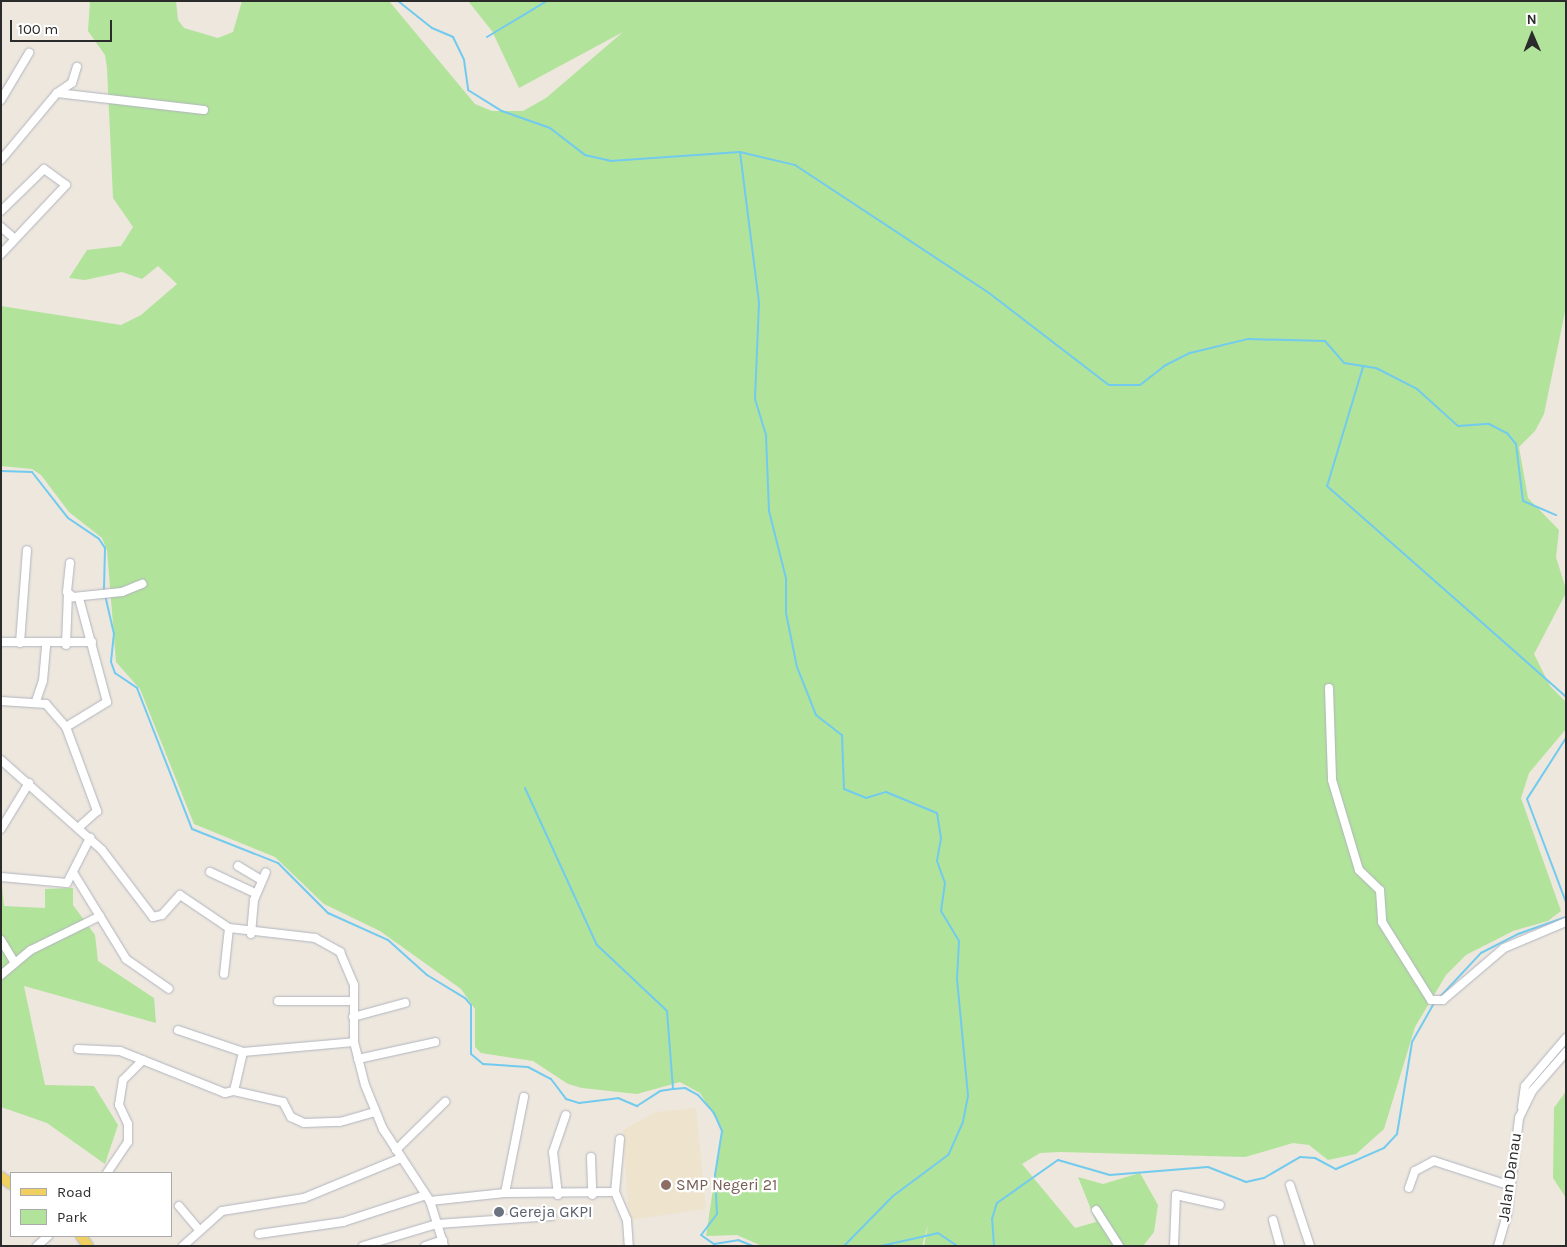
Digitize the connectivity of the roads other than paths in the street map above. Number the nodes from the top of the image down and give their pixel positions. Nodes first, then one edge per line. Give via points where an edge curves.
1 (29, 53) dead end
2 (77, 67) dead end
3 (57, 93) junction
4 (1, 100) edge
5 (204, 110) dead end
6 (1, 160) edge
7 (1, 211) edge
8 (1, 227) edge
9 (15, 239) junction
10 (1, 254) edge
11 (27, 550) dead end
12 (70, 563) dead end
13 (142, 584) dead end
14 (68, 594) junction
15 (78, 598) junction
16 (1, 642) edge
17 (92, 642) junction
18 (20, 643) junction
19 (46, 644) junction
20 (66, 645) junction
21 (1329, 688) dead end
22 (1, 701) edge
23 (36, 701) junction
24 (66, 727) junction
25 (1, 760) edge
26 (29, 783) junction
27 (79, 827) junction
28 (1, 829) edge
29 (90, 838) junction
30 (238, 866) dead end
31 (210, 872) dead end
32 (266, 872) dead end
33 (74, 874) junction
34 (1, 877) edge
35 (261, 880) junction
36 (255, 893) junction
37 (100, 916) junction
38 (1566, 922) edge
39 (229, 928) junction
40 (251, 934) junction
41 (1, 940) edge
42 (14, 962) junction
43 (224, 974) dead end
44 (1, 975) edge
45 (169, 989) dead end
46 (278, 1001) dead end
47 (353, 1001) junction
48 (405, 1003) dead end
49 (353, 1016) junction
50 (178, 1030) dead end
51 (1566, 1038) edge
52 (354, 1042) junction
53 (435, 1042) dead end
54 (78, 1049) dead end
55 (242, 1052) junction
56 (1566, 1052) edge
57 (358, 1059) junction
58 (143, 1060) junction
59 (234, 1091) junction
60 (524, 1098) dead end
61 (445, 1102) dead end
62 (1522, 1109) junction
63 (375, 1112) junction
64 (566, 1115) dead end
65 (620, 1139) dead end
66 (396, 1150) junction
67 (591, 1156) dead end
68 (401, 1158) junction
69 (108, 1172) edge
70 (1290, 1185) dead end
71 (1511, 1186) junction
72 (1409, 1188) dead end
73 (615, 1192) junction
74 (505, 1193) junction
75 (558, 1195) junction
76 (592, 1195) junction
77 (428, 1198) junction
78 (1220, 1205) dead end
79 (179, 1206) dead end
80 (1096, 1210) dead end
81 (552, 1216) dead end
82 (1273, 1220) dead end
83 (437, 1224) junction
84 (199, 1230) junction
85 (259, 1234) dead end
86 (47, 1237) edge
87 (444, 1243) edge
88 (37, 1246) edge
89 (183, 1246) edge
90 (363, 1246) edge
91 (425, 1246) edge
92 (629, 1246) edge
93 (1119, 1246) edge
94 (1174, 1246) edge
95 (1280, 1246) edge
96 (1310, 1246) edge
97 (1498, 1246) edge

1 - 4 street
2 - 3 street via 72,83
3 - 5 street
3 - 6 street
7 - 9 street via 44,169 66,185
8 - 9 street
9 - 10 street
11 - 18 street
12 - 14 street
13 - 15 street
14 - 15 street
14 - 20 street
15 - 17 street
16 - 18 street
17 - 20 street
17 - 24 street via 107,704
18 - 19 street
19 - 20 street
19 - 23 street
21 - 38 street via 1332,780 1359,870 1380,890 1382,922 1431,1000 1443,1000 1504,948
22 - 23 street
23 - 24 street via 55,710
24 - 27 street via 97,811
25 - 26 street
26 - 27 street
26 - 28 street
27 - 29 street
29 - 33 street
29 - 39 street via 150,916 162,915 180,895
30 - 35 street
31 - 36 street
32 - 35 street
33 - 34 street via 71,881 60,884
33 - 37 street
35 - 36 street
36 - 40 street
37 - 42 street
37 - 45 street via 126,959
39 - 40 street
39 - 43 street
40 - 47 street via 301,936 330,945 350,968
41 - 42 street
42 - 44 street
46 - 47 street
47 - 49 street
48 - 49 street
49 - 52 street
50 - 55 street
51 - 62 street, Jalan Danau via 1525,1086
52 - 55 street
52 - 57 street
53 - 57 street
54 - 58 street via 120,1051
55 - 59 street
56 - 62 street, Jalan Danau
57 - 63 street
58 - 59 street via 216,1091
58 - 69 street via 123,1080 119,1105 128,1124 128,1142
59 - 63 street via 283,1102 292,1117 304,1123 340,1122
60 - 74 street
61 - 66 street
62 - 71 street, Jalan Danau
63 - 66 street
64 - 75 street via 553,1152
65 - 73 street
66 - 68 street
67 - 76 street
68 - 77 street
68 - 84 street via 304,1198 222,1211
70 - 96 street
71 - 72 street via 1434,1161 1415,1171
71 - 97 street, Jalan Danau
73 - 76 street
73 - 92 street via 628,1220
74 - 75 street
74 - 77 street
75 - 76 street
77 - 83 street
77 - 85 street via 342,1222
78 - 94 street via 1176,1195
79 - 84 street
80 - 93 street
81 - 83 street
82 - 95 street
83 - 87 street
83 - 90 street
84 - 89 street
86 - 88 street
87 - 91 street

